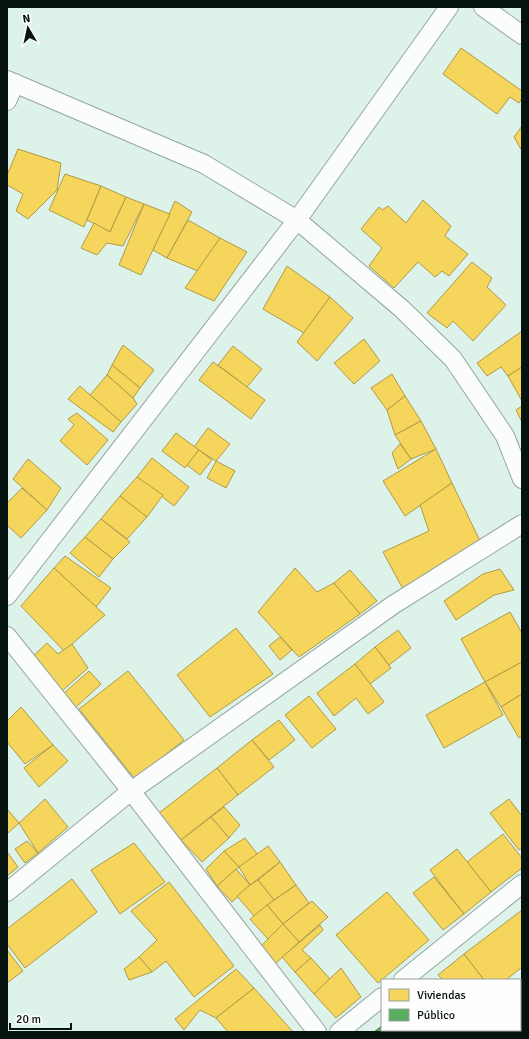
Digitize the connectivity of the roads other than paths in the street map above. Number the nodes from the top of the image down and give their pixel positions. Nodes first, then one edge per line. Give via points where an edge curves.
1 (449, 7) edge
2 (483, 7) edge
3 (522, 35) edge
4 (11, 82) edge
5 (7, 101) edge
6 (297, 220) junction
7 (522, 479) edge
8 (522, 524) edge
9 (7, 596) edge
10 (7, 636) edge
11 (131, 791) junction
12 (522, 884) edge
13 (7, 892) edge
14 (404, 979) edge
15 (381, 998) edge
16 (317, 1032) edge
17 (339, 1032) edge

1 - 6 street
2 - 3 street
4 - 5 street
4 - 6 street via 204,164
6 - 7 street via 402,309 453,359 505,436
6 - 9 street
8 - 11 street via 393,604
10 - 11 street
11 - 13 street
11 - 16 street
12 - 14 street
15 - 17 street

